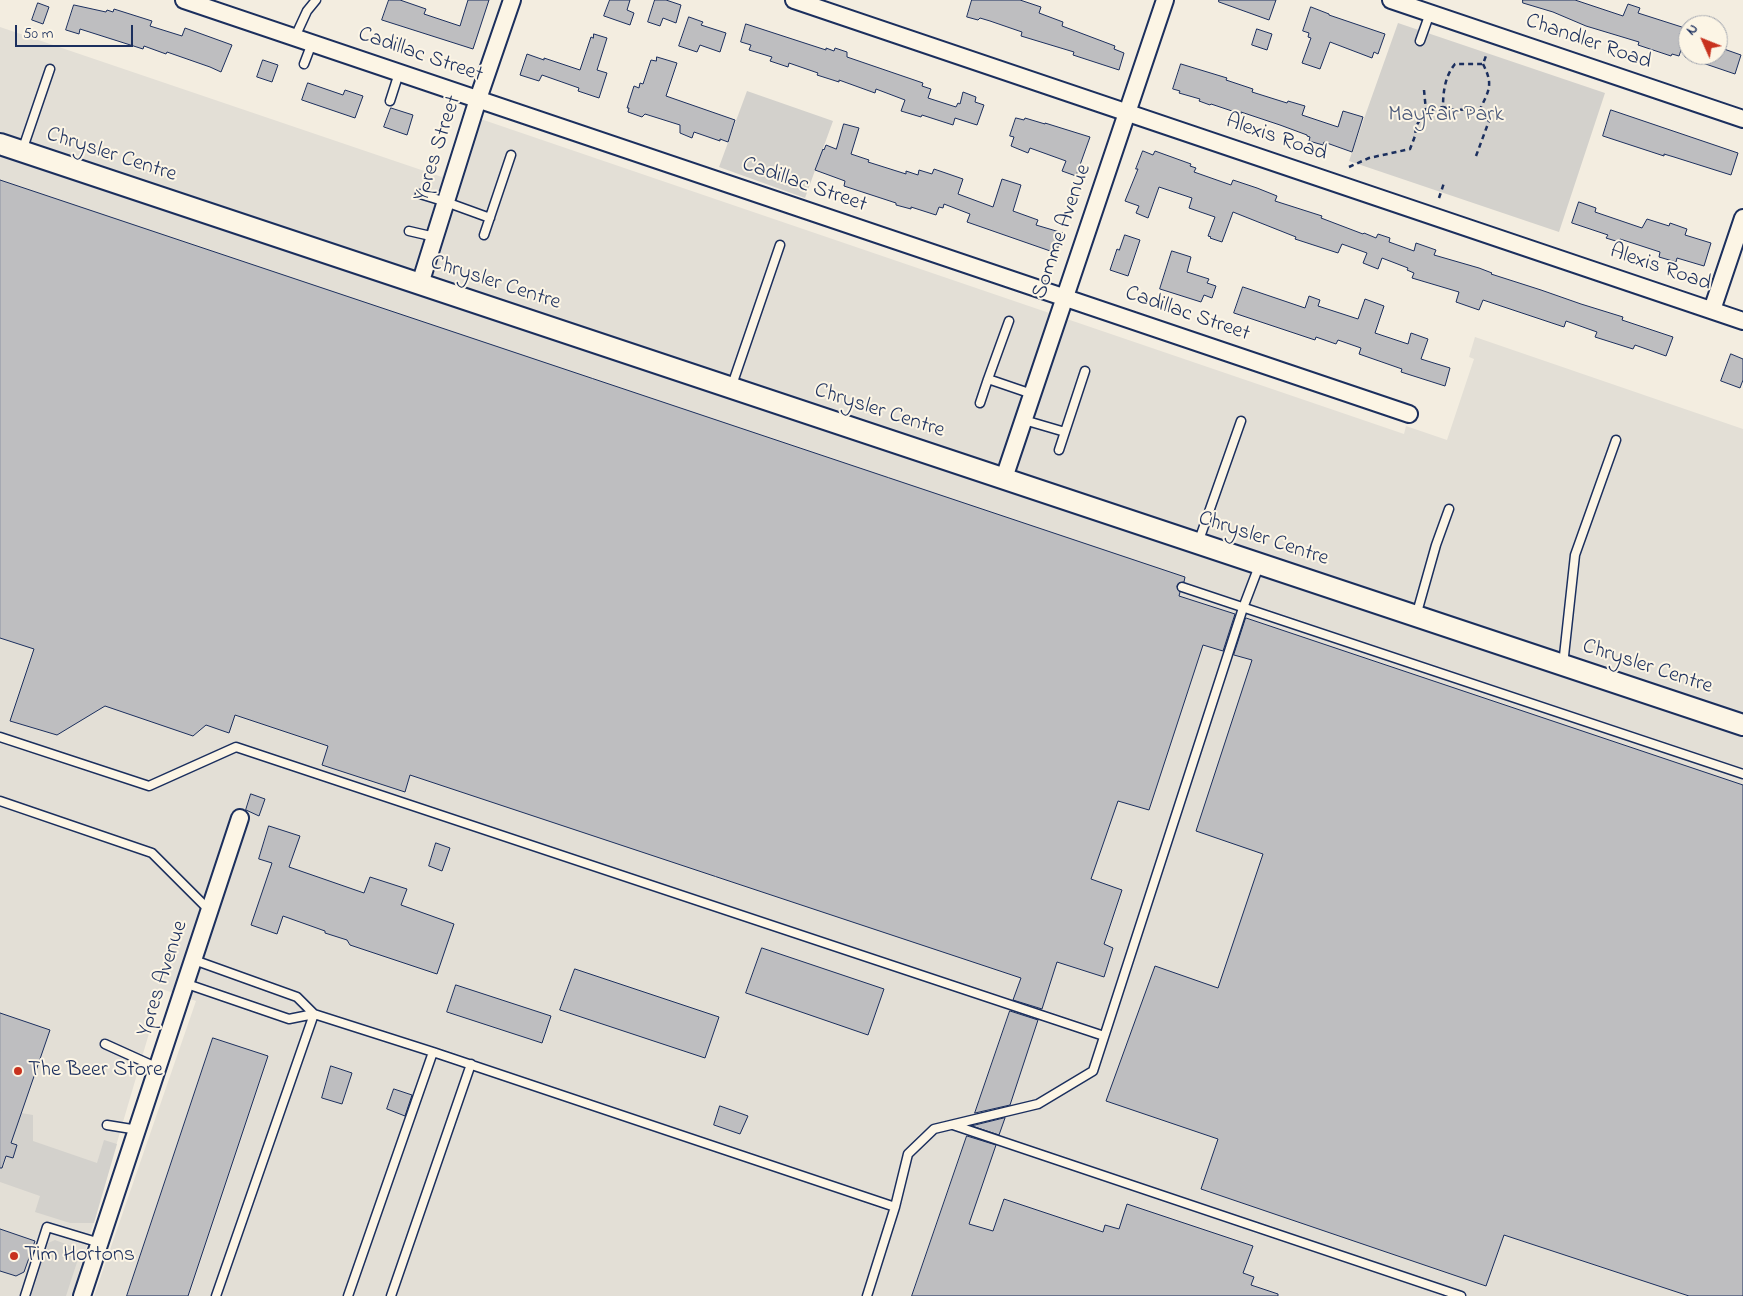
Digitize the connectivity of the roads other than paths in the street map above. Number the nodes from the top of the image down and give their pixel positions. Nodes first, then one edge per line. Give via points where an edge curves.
1 (184, 0) edge
2 (316, 0) edge
3 (512, 0) edge
4 (794, 0) edge
5 (1165, 0) edge
6 (1391, 0) edge
7 (1430, 13) junction
8 (295, 38) junction
9 (1420, 41) dead end
10 (312, 43) junction
11 (304, 64) dead end
12 (50, 69) dead end
13 (399, 73) junction
14 (478, 99) junction
15 (390, 101) dead end
16 (1127, 112) junction
17 (1743, 119) edge
18 (0, 144) edge
19 (22, 151) junction
20 (511, 155) dead end
21 (420, 194) dead end
22 (446, 202) junction
23 (490, 218) junction
24 (1743, 218) edge
25 (409, 231) dead end
26 (484, 235) dead end
27 (435, 238) junction
28 (780, 245) dead end
29 (420, 284) junction
30 (1065, 297) junction
31 (1712, 310) junction
32 (1009, 321) dead end
33 (1743, 321) edge
34 (1084, 371) dead end
35 (988, 379) junction
36 (731, 388) junction
37 (1032, 394) junction
38 (980, 403) dead end
39 (1409, 414) dead end
40 (1024, 420) junction
41 (1241, 421) dead end
42 (1064, 432) junction
43 (1616, 440) dead end
44 (1059, 450) dead end
45 (1004, 478) junction
46 (1449, 509) dead end
47 (1198, 543) junction
48 (1260, 564) junction
49 (1182, 587) dead end
50 (1243, 608) junction
51 (1416, 616) junction
52 (1563, 665) junction
53 (1743, 725) edge
54 (0, 737) edge
55 (1743, 774) edge
56 (0, 802) edge
57 (240, 818) dead end
58 (210, 911) junction
59 (194, 960) junction
60 (186, 984) junction
61 (314, 1014) junction
62 (1104, 1036) junction
63 (105, 1044) dead end
64 (433, 1052) junction
65 (471, 1064) junction
66 (158, 1069) junction
67 (952, 1124) junction
68 (108, 1125) dead end
69 (138, 1130) junction
70 (895, 1207) junction
71 (100, 1243) junction
72 (25, 1296) edge
73 (82, 1296) edge
74 (216, 1296) edge
75 (348, 1296) edge
76 (391, 1296) edge
77 (867, 1296) edge
78 (1461, 1296) edge

1 - 8 street, Cadillac Street
2 - 8 lane via 307,11
3 - 14 street, Ypres Street
4 - 16 street, Alexis Road
5 - 16 street, Somme Avenue
6 - 7 street, Chandler Road
7 - 9 lane
7 - 17 street, Chandler Road
8 - 10 street, Cadillac Street
10 - 11 lane
10 - 13 street, Cadillac Street
12 - 19 lane
13 - 14 street, Cadillac Street
13 - 15 lane
14 - 22 street, Ypres Street
14 - 30 street, Cadillac Street
16 - 30 street, Somme Avenue
16 - 31 street, Alexis Road
18 - 19 street, Chrysler Centre
19 - 29 street, Chrysler Centre
20 - 23 lane
21 - 22 lane
22 - 23 lane
22 - 27 street, Ypres Street
23 - 26 lane
24 - 31 street
25 - 27 lane
27 - 29 street, Ypres Street
28 - 36 lane
29 - 36 street, Chrysler Centre
30 - 37 street, Somme Avenue
30 - 39 street, Cadillac Street
31 - 33 street, Alexis Road
32 - 35 lane
34 - 42 lane
35 - 37 lane
35 - 38 lane
36 - 45 street, Chrysler Centre
37 - 40 street, Somme Avenue
40 - 42 lane
40 - 45 street, Somme Avenue
41 - 47 lane
42 - 44 lane
43 - 52 lane via 1575,555
45 - 47 street, Chrysler Centre
46 - 51 lane
47 - 48 street, Chrysler Centre
48 - 50 lane
48 - 51 street, Chrysler Centre
49 - 50 lane
50 - 55 lane
50 - 62 lane
51 - 52 street, Chrysler Centre
52 - 53 street, Chrysler Centre
54 - 62 lane via 149,786 236,747
56 - 58 lane via 152,853
57 - 58 street, Ypres Avenue
58 - 59 street, Ypres Avenue
59 - 60 street, Ypres Avenue
59 - 61 lane via 296,997
60 - 61 lane via 288,1019
60 - 66 street, Ypres Avenue
61 - 64 lane
61 - 74 lane
62 - 67 lane via 1093,1071 1038,1104
63 - 66 lane
64 - 65 lane
64 - 75 lane
65 - 70 lane
65 - 76 lane
66 - 69 street, Ypres Avenue
67 - 70 lane via 934,1129 908,1154
67 - 78 lane
68 - 69 lane
69 - 71 street, Ypres Avenue
70 - 77 lane
71 - 72 lane via 47,1227
71 - 73 street, Ypres Avenue

